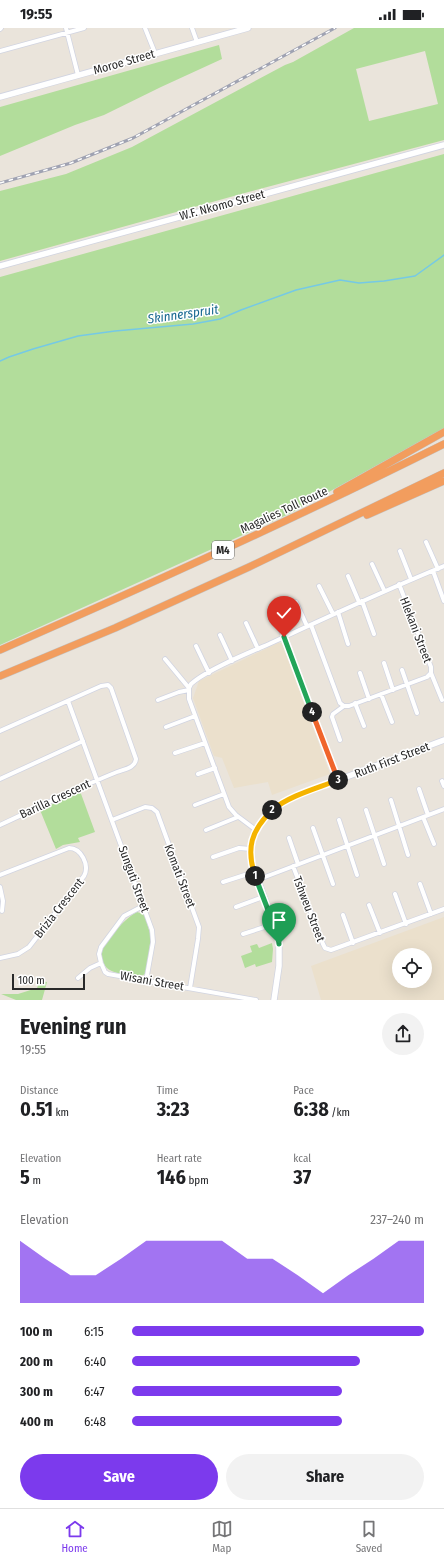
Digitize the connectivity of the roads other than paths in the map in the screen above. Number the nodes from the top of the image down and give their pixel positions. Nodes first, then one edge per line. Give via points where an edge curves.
1 (84, 28) edge
2 (145, 28) edge
3 (192, 28) edge
4 (248, 28) edge
5 (67, 30) edge
6 (197, 42) junction
7 (0, 51) edge
8 (155, 53) junction
9 (78, 75) junction
10 (0, 97) edge
11 (444, 146) edge
12 (0, 266) edge
13 (444, 432) edge
14 (444, 444) edge
15 (444, 473) edge
16 (444, 481) edge
17 (246, 540) junction
18 (426, 542) dead end
19 (400, 551) dead end
20 (372, 564) dead end
21 (444, 566) edge
22 (249, 567) junction
23 (438, 569) junction
24 (433, 571) junction
25 (348, 576) dead end
26 (411, 579) junction
27 (399, 584) junction
28 (319, 586) dead end
29 (384, 590) junction
30 (444, 601) edge
31 (296, 602) dead end
32 (360, 602) junction
33 (271, 610) dead end
34 (335, 613) junction
35 (246, 623) dead end
36 (309, 626) junction
37 (374, 634) dead end
38 (220, 635) dead end
39 (284, 637) junction
40 (348, 644) dead end
41 (196, 646) dead end
42 (258, 649) junction
43 (0, 650) edge
44 (165, 659) dead end
45 (232, 662) junction
46 (384, 663) dead end
47 (402, 670) dead end
48 (209, 673) junction
49 (360, 673) dead end
50 (431, 673) junction
51 (0, 676) edge
52 (408, 684) junction
53 (189, 689) junction
54 (393, 690) junction
55 (381, 694) junction
56 (369, 698) junction
57 (158, 700) dead end
58 (442, 700) dead end
59 (68, 701) junction
60 (355, 703) junction
61 (344, 706) junction
62 (417, 713) dead end
63 (195, 716) junction
64 (392, 722) dead end
65 (364, 726) dead end
66 (166, 727) dead end
67 (0, 732) edge
68 (340, 740) dead end
69 (444, 740) edge
70 (82, 741) junction
71 (205, 743) junction
72 (175, 753) dead end
73 (214, 768) junction
74 (198, 774) dead end
75 (0, 779) edge
76 (98, 780) junction
77 (338, 780) junction
78 (442, 781) dead end
79 (444, 786) edge
80 (419, 789) dead end
81 (224, 794) junction
82 (391, 800) dead end
83 (196, 805) dead end
84 (444, 809) edge
85 (366, 810) dead end
86 (426, 816) junction
87 (238, 817) junction
88 (112, 820) junction
89 (339, 820) dead end
90 (0, 825) edge
91 (399, 826) junction
92 (314, 828) dead end
93 (206, 830) dead end
94 (256, 830) junction
95 (374, 835) junction
96 (289, 838) dead end
97 (434, 844) dead end
98 (348, 845) junction
99 (251, 849) junction
100 (323, 855) junction
101 (408, 855) dead end
102 (213, 857) dead end
103 (298, 864) junction
104 (384, 864) dead end
105 (293, 866) junction
106 (254, 872) junction
107 (357, 875) dead end
108 (0, 876) edge
109 (257, 880) junction
110 (223, 882) dead end
111 (333, 884) dead end
112 (420, 884) dead end
113 (0, 886) edge
114 (395, 894) dead end
115 (263, 897) junction
116 (369, 905) dead end
117 (144, 906) junction
118 (236, 907) dead end
119 (444, 909) edge
120 (2, 911) dead end
121 (431, 914) junction
122 (343, 915) dead end
123 (274, 924) junction
124 (406, 924) junction
125 (380, 933) junction
126 (244, 934) dead end
127 (353, 943) junction
128 (0, 958) edge
129 (101, 963) junction
130 (78, 978) dead end
131 (146, 980) junction
132 (190, 988) junction
133 (256, 1000) edge
134 (274, 1000) edge

1 - 5 street
2 - 8 street
3 - 6 street
4 - 6 street, Moroe Street
5 - 7 street
5 - 9 street
6 - 8 street, Moroe Street
8 - 9 street, Moroe Street
9 - 10 street, Moroe Street
11 - 12 street, W.F. Nkomo Street
13 - 17 highway
14 - 17 highway, Magalies Toll Route / M4
15 - 22 highway, M4
16 - 22 highway
17 - 43 highway, Magalies Toll Route / M4
18 - 23 street
19 - 26 street
20 - 29 street
21 - 23 street
22 - 51 highway, M4 via 115,628
23 - 24 street
24 - 26 street
24 - 30 street
25 - 32 street
26 - 27 street
27 - 29 street
27 - 50 street, Hlekani Street via 431,667
28 - 34 street
29 - 32 street
31 - 36 street
32 - 34 street
32 - 37 street
33 - 39 street
34 - 36 street
34 - 40 street
35 - 42 street
36 - 39 street
36 - 61 street via 340,703
38 - 45 street
39 - 42 street
39 - 77 street
41 - 48 street
42 - 45 street
44 - 53 street
45 - 48 street
46 - 54 street
47 - 52 street
48 - 53 street via 194,681
49 - 56 street
50 - 52 street, Hlekani Street
50 - 58 street
52 - 54 street, Hlekani Street
52 - 62 street
53 - 57 street
53 - 63 street via 189,699
54 - 55 street, Hlekani Street
55 - 56 street, Hlekani Street
55 - 64 street
56 - 60 street, Hlekani Street
59 - 67 street
59 - 70 street, Barilla Crescent
59 - 76 street via 101,686 108,685 111,688 136,761 130,767
60 - 61 street, Hlekani Street
60 - 65 street
61 - 68 street via 332,717
63 - 66 street
63 - 71 street
69 - 77 street, Ruth First Street
70 - 75 street
70 - 76 street, Barilla Crescent
71 - 72 street
71 - 73 street
73 - 74 street
73 - 81 street
76 - 88 street, Sunguti Street
76 - 90 street, Barilla Crescent
77 - 94 street, Ruth First Street via 283,802 271,811
78 - 79 street
80 - 86 street
81 - 83 street
81 - 87 street via 229,807
82 - 91 street
84 - 86 street
85 - 95 street
86 - 91 street
86 - 97 street
87 - 93 street
87 - 94 street
88 - 117 street, Sunguti Street
88 - 132 street, Komati Street via 145,807 157,812 199,928
89 - 98 street
91 - 95 street
91 - 101 street
92 - 100 street
94 - 99 street, Ruth First Street
95 - 98 street
95 - 104 street
96 - 103 street
98 - 100 street
98 - 107 street
99 - 102 street via 239,848
99 - 106 street, Ruth First Street
100 - 103 street
100 - 111 street
103 - 105 street
105 - 109 street
105 - 127 street, Tshweu Street via 322,944 334,950
106 - 109 street, Ruth First Street
106 - 110 street
108 - 128 street, Brizia Crescent via 69,848 80,853 86,869 84,876 29,947 22,952
109 - 115 street, Ruth First Street
112 - 121 street
113 - 120 street
114 - 124 street
115 - 118 street
115 - 123 street, Ruth First Street
116 - 125 street
117 - 129 street via 128,913 121,920 101,947
117 - 131 street, Sunguti Street via 153,938
119 - 121 street
121 - 124 street
122 - 127 street
123 - 126 street
123 - 134 street, Ruth First Street via 280,953
124 - 125 street
125 - 127 street
129 - 130 street
129 - 131 street, Wisani Street via 108,974
131 - 132 street, Wisani Street
132 - 133 street, Wisani Street

